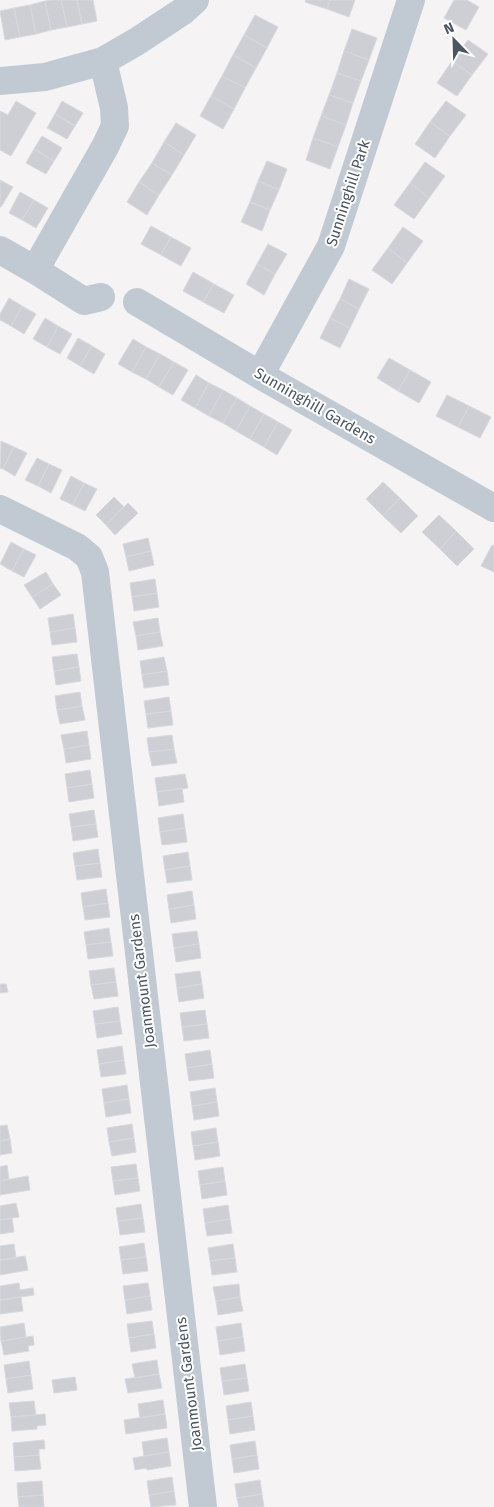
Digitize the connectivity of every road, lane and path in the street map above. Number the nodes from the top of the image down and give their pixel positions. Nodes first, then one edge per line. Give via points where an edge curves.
1 (195, 0) edge
2 (411, 0) edge
3 (103, 61) junction
4 (0, 81) edge
5 (0, 250) edge
6 (35, 270) junction
7 (101, 297) dead end
8 (137, 302) dead end
9 (260, 375) junction
10 (494, 508) edge
11 (0, 509) edge
12 (203, 1507) edge

1 - 3 street via 152,32
2 - 9 street, Sunninghill Park via 332,246
3 - 4 street via 44,77
3 - 6 street via 115,126
5 - 6 street
6 - 7 street via 84,301
8 - 9 street, Sunninghill Gardens
9 - 10 street, Sunninghill Gardens
11 - 12 street, Joanmount Gardens via 77,548 89,557 95,572

